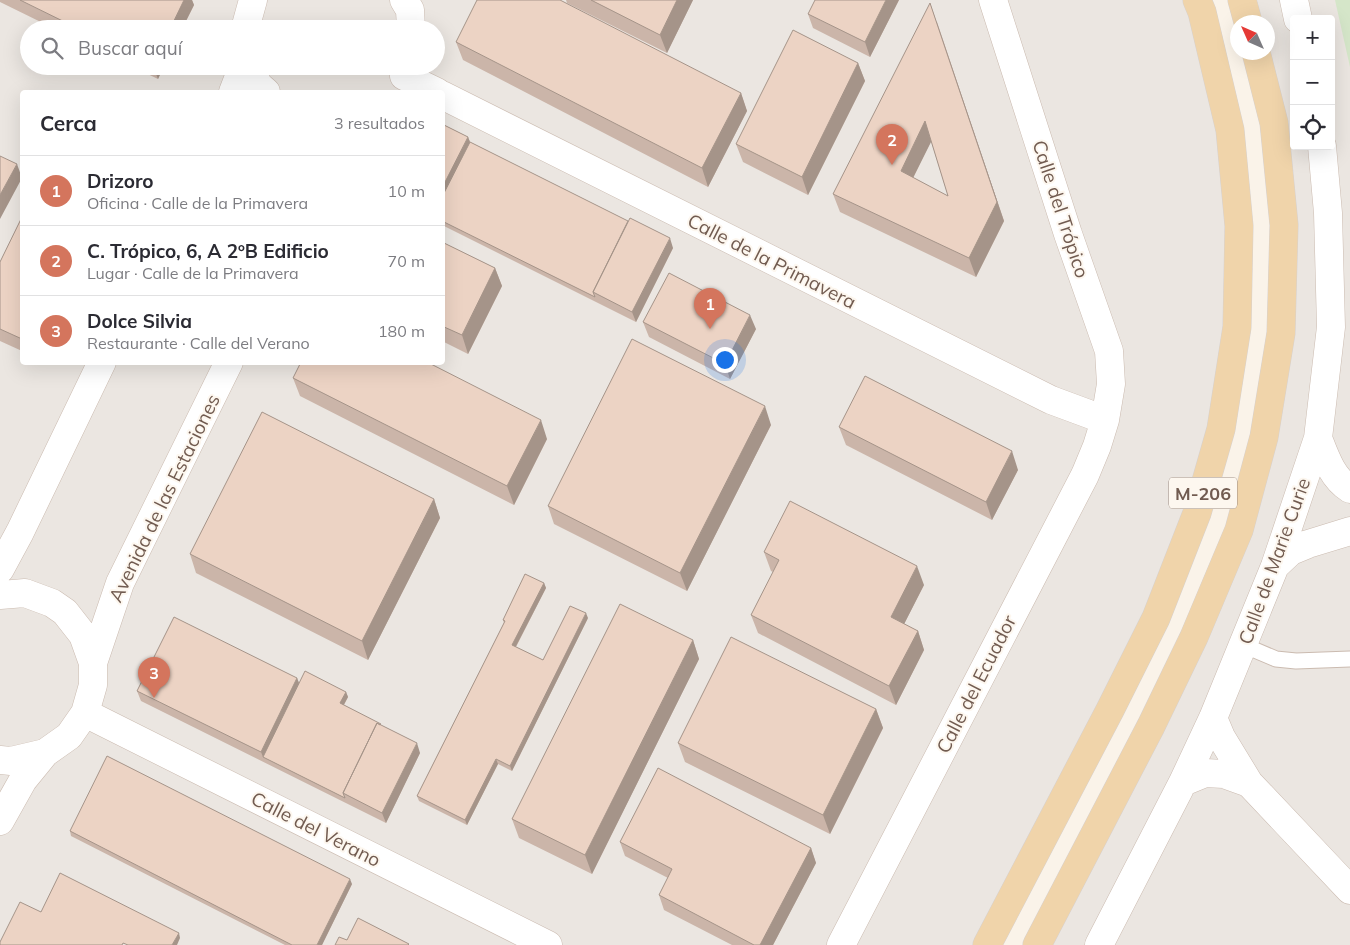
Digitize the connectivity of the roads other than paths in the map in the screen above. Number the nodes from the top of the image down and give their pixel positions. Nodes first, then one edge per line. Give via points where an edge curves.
1 (253, 0) edge
2 (993, 0) edge
3 (1197, 0) edge
4 (1242, 0) edge
5 (1294, 0) edge
6 (1246, 15) edge
7 (1297, 15) edge
8 (247, 20) edge
9 (1258, 60) edge
10 (240, 75) edge
11 (254, 75) edge
12 (401, 78) edge
13 (234, 90) edge
14 (264, 90) edge
15 (432, 90) edge
16 (445, 97) edge
17 (1322, 150) edge
18 (101, 365) edge
19 (228, 365) edge
20 (1105, 420) junction
21 (1318, 438) junction
22 (1350, 489) edge
23 (1350, 531) edge
24 (1275, 566) junction
25 (0, 569) edge
26 (0, 595) edge
27 (1243, 645) junction
28 (1350, 660) edge
29 (93, 663) junction
30 (85, 713) junction
31 (1213, 718) junction
32 (45, 753) junction
33 (0, 760) edge
34 (1183, 782) junction
35 (1249, 783) junction
36 (0, 821) edge
37 (1350, 890) edge
38 (548, 945) edge
39 (841, 945) edge
40 (987, 945) edge
41 (1036, 945) edge
42 (1099, 945) edge

1 - 8 street
2 - 20 street, Calle del Trópico via 1109,351 1111,384
3 - 40 main road, M-206 via 1230,130 1239,226 1237,327 1221,429 1197,513 1156,618
4 - 6 main road
5 - 7 street
9 - 41 main road, M-206 via 1274,123 1284,225 1281,333 1264,437 1239,530 1194,637
10 - 13 street
11 - 14 street
12 - 15 street
16 - 20 street, Calle de la Primavera via 1051,400
17 - 21 street, Calle de Marie Curie via 1328,213 1331,327
18 - 25 street
19 - 29 street, Avenida de las Estaciones via 120,582
20 - 39 street, Calle del Ecuador via 1085,475
21 - 22 street via 1328,463 1342,484
21 - 24 street, Calle de Marie Curie
23 - 24 street via 1291,551
24 - 27 street, Calle de Marie Curie
26 - 29 street via 25,593 52,603 65,612 83,635
27 - 28 lane via 1276,659
27 - 31 street, Calle de Marie Curie
29 - 30 street via 93,685
30 - 32 street via 69,736
30 - 38 street, Calle del Verano
31 - 34 street, Calle de Marie Curie
31 - 35 street
32 - 33 street via 11,761
32 - 36 street via 24,780
34 - 35 street via 1205,773 1224,774
34 - 42 street, Calle de Marie Curie
35 - 37 street

